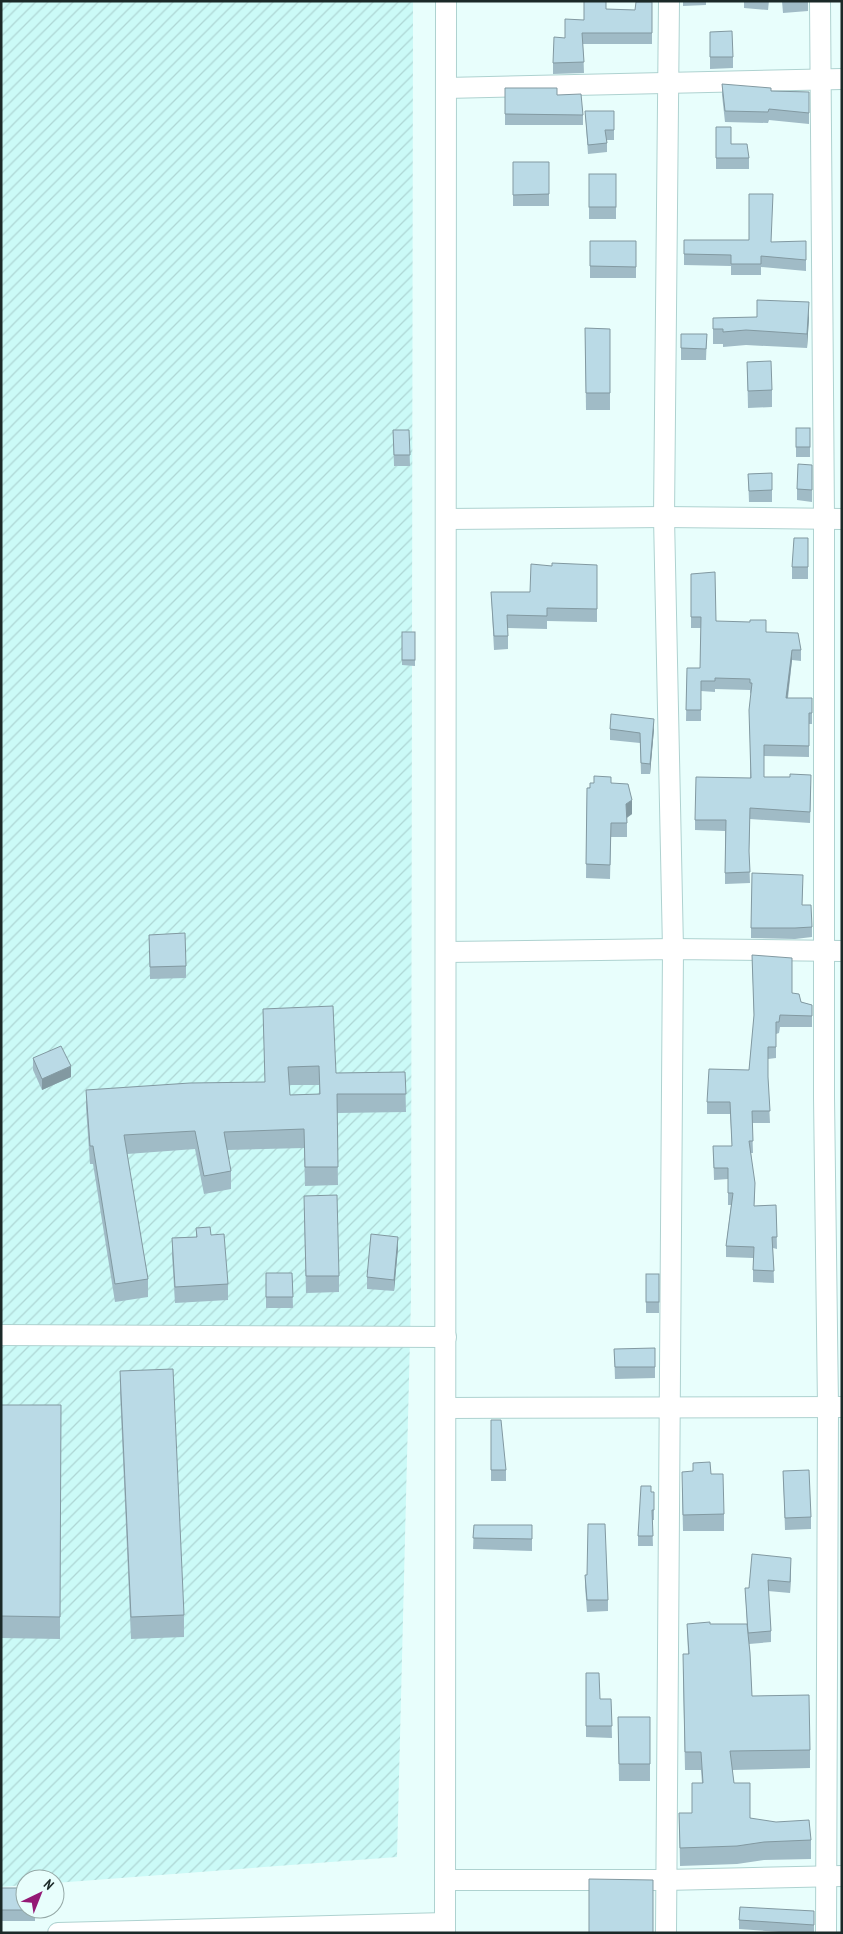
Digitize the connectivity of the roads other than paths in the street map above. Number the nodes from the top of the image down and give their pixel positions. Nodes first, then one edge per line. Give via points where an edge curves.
1 (446, 1) edge
2 (669, 1) edge
3 (820, 1) edge
4 (842, 79) edge
5 (821, 80) junction
6 (670, 83) junction
7 (446, 88) junction
8 (664, 517) junction
9 (446, 519) junction
10 (833, 519) edge
11 (833, 832) edge
12 (674, 949) junction
13 (833, 951) edge
14 (446, 952) junction
15 (1, 1335) edge
16 (446, 1337) junction
17 (835, 1407) edge
18 (446, 1408) junction
19 (671, 1408) junction
20 (834, 1876) edge
21 (445, 1880) junction
22 (665, 1880) junction
23 (446, 1928) edge
24 (58, 1933) edge
25 (666, 1933) edge
26 (826, 1933) edge

1 - 7 street
2 - 6 street
3 - 5 street
4 - 5 street
5 - 6 street
5 - 10 street
6 - 7 street
6 - 8 street
7 - 9 street
8 - 9 street
8 - 10 street
8 - 12 street
9 - 14 street
10 - 11 street
11 - 13 street
12 - 13 street
12 - 14 street
12 - 19 street
13 - 17 street via 824,1096
14 - 16 street
15 - 16 street
16 - 18 street
17 - 19 street
17 - 20 street
18 - 19 street
18 - 21 street
19 - 22 street
20 - 22 street
20 - 26 street
21 - 22 street
21 - 23 street
22 - 25 street
23 - 24 street

